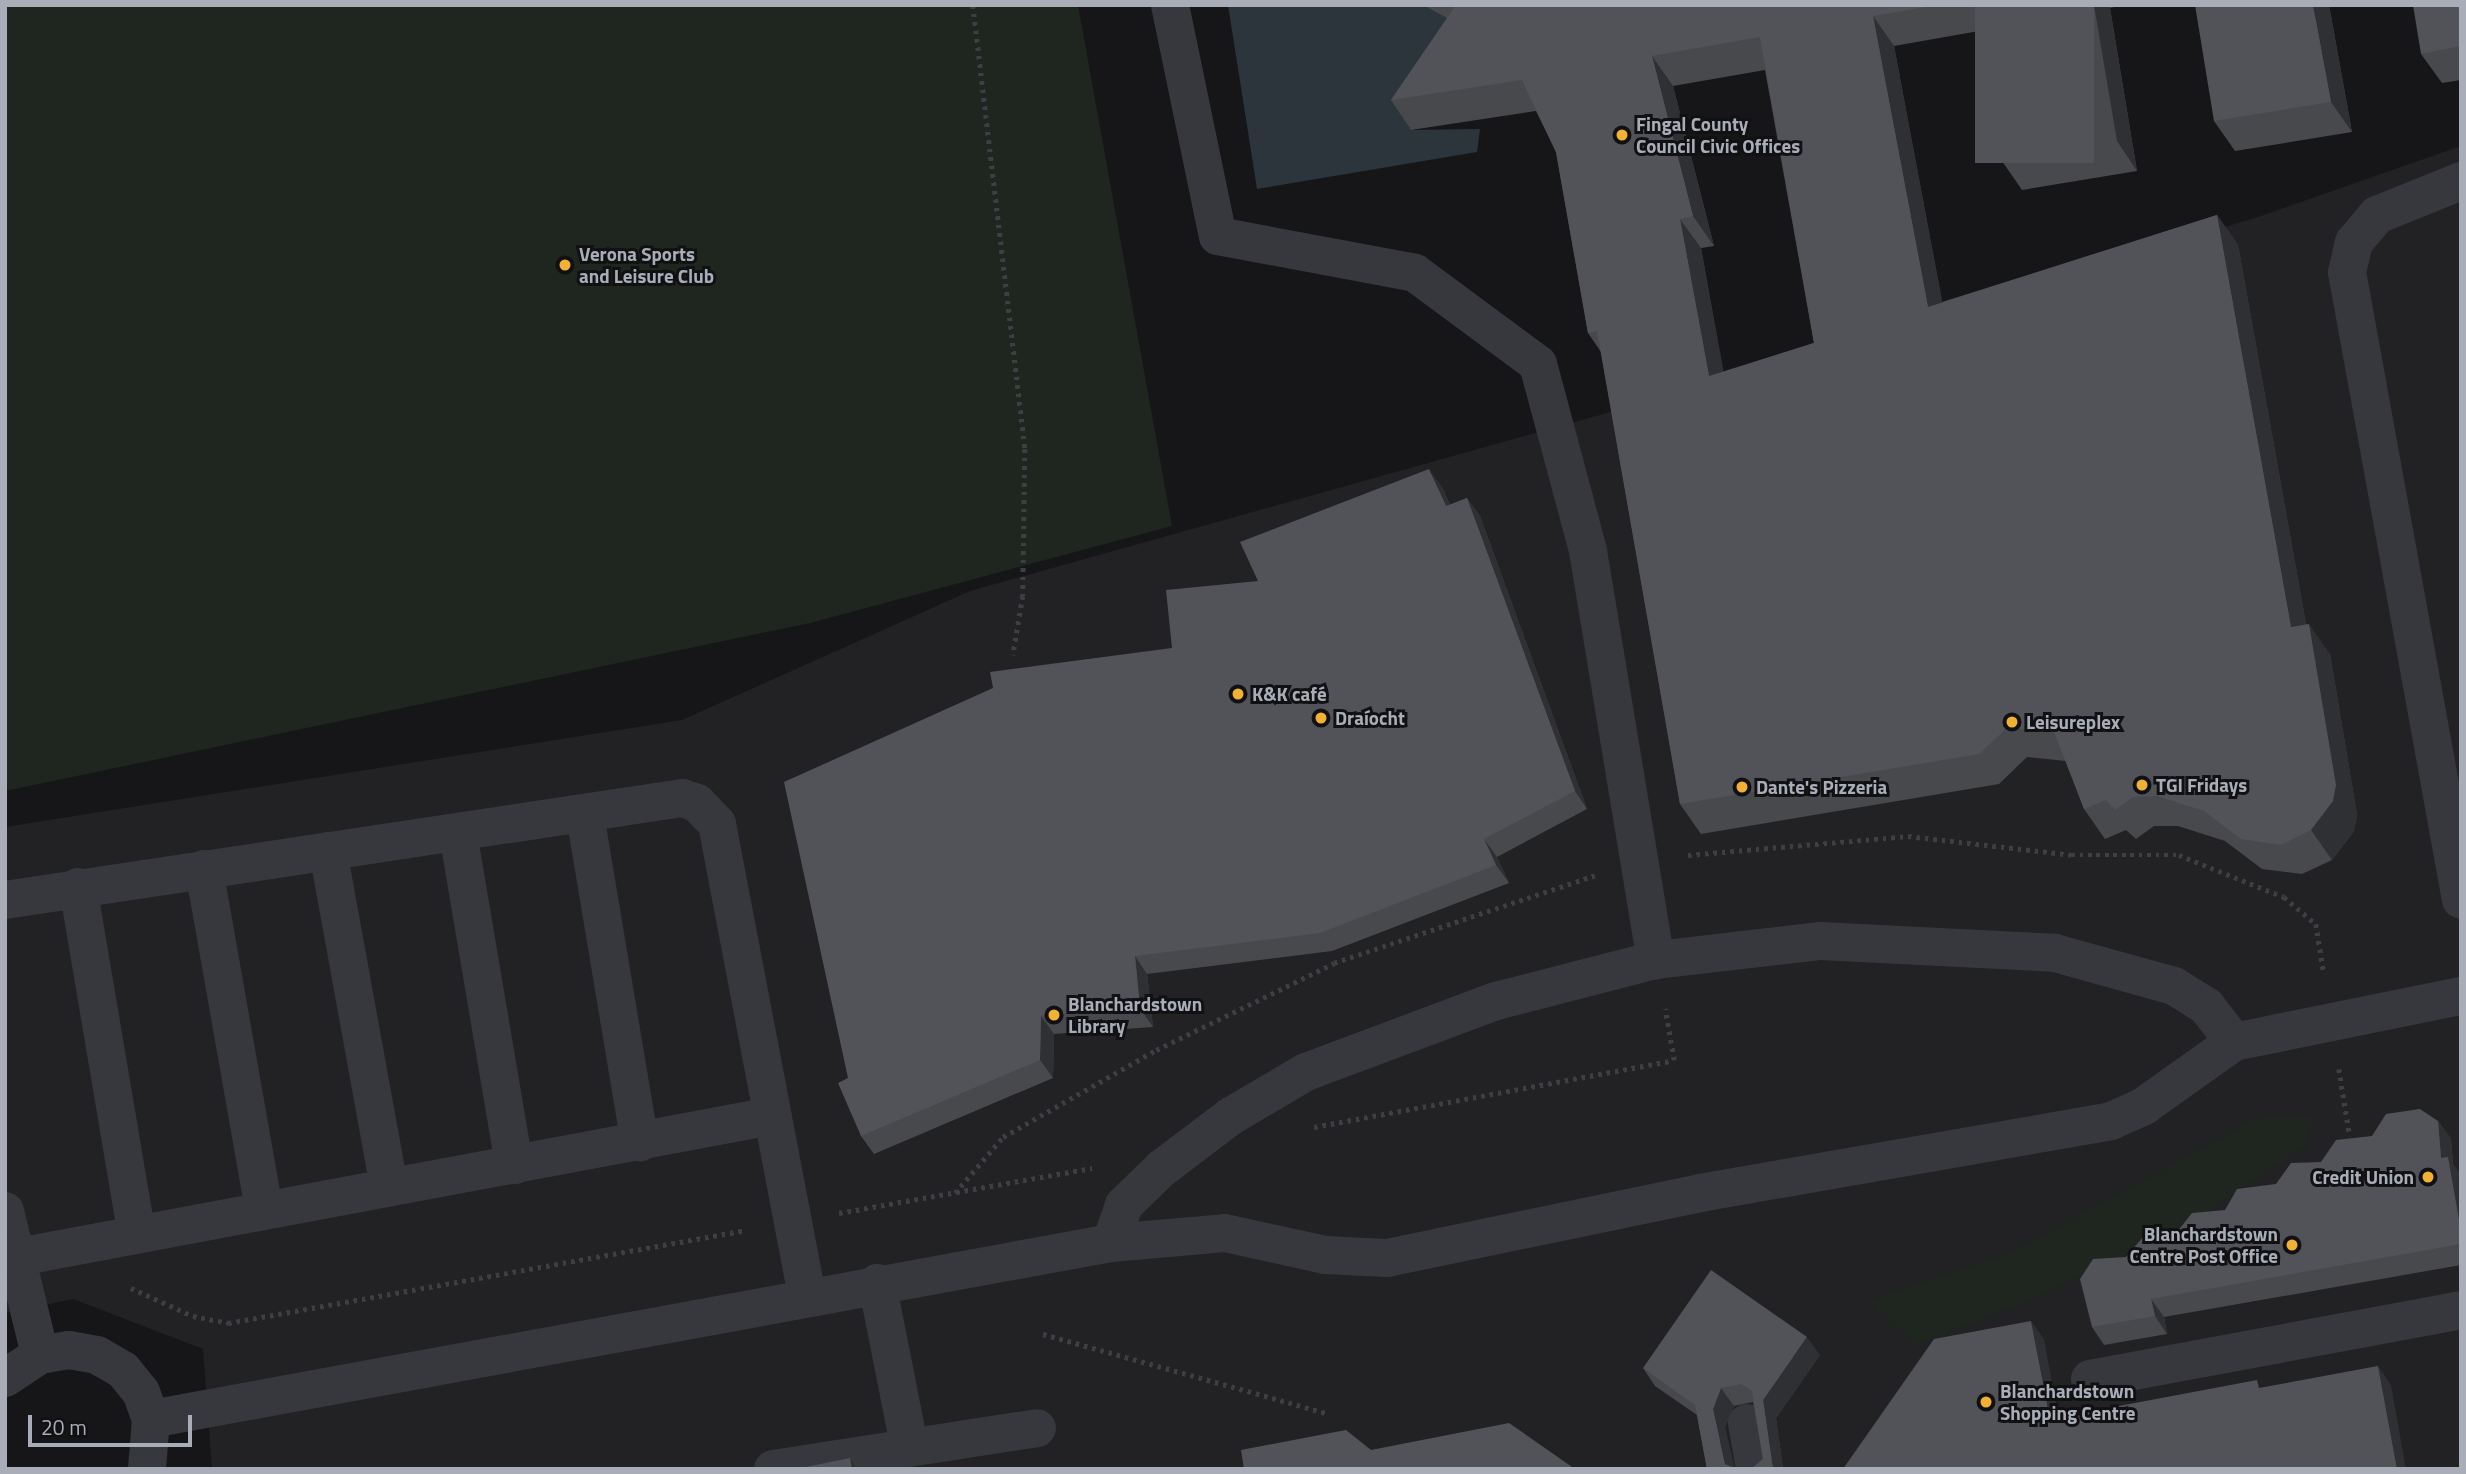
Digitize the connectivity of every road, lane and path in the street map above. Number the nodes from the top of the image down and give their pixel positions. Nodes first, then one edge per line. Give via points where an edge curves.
1 (973, 5) edge
2 (1170, 5) edge
3 (2461, 181) edge
4 (1013, 655) dead end
5 (585, 814) junction
6 (2453, 828) edge
7 (458, 834) junction
8 (328, 851) junction
9 (204, 869) junction
10 (78, 887) junction
11 (5, 900) edge
12 (2461, 900) edge
13 (1656, 960) junction
14 (2461, 996) edge
15 (2234, 1042) junction
16 (1674, 1060) dead end
17 (772, 1116) junction
18 (1301, 1129) dead end
19 (640, 1142) junction
20 (514, 1165) junction
21 (1104, 1166) dead end
22 (389, 1187) junction
23 (5, 1211) edge
24 (264, 1211) junction
25 (792, 1222) junction
26 (137, 1234) junction
27 (1111, 1243) junction
28 (13, 1258) junction
29 (877, 1283) junction
30 (120, 1289) dead end
31 (807, 1297) junction
32 (2461, 1310) edge
33 (1043, 1334) dead end
34 (40, 1354) junction
35 (5, 1378) edge
36 (2090, 1379) dead end
37 (1326, 1413) dead end
38 (151, 1419) junction
39 (1747, 1423) dead end
40 (1037, 1428) dead end
41 (909, 1444) junction
42 (147, 1469) edge
43 (773, 1469) edge
44 (1755, 1469) edge

1 - 4 path via 1025,449 1023,596
2 - 13 street via 1218,236 1415,273 1538,364 1588,551
3 - 6 street via 2377,215 2354,242 2347,272
5 - 7 street
5 - 17 street via 682,798 709,811
5 - 19 street
6 - 12 street
7 - 8 street
7 - 20 street
8 - 9 street
8 - 22 street
9 - 10 street
9 - 24 street
10 - 11 street
10 - 26 street
13 - 15 street via 1821,942 2055,953 2174,986 2207,1007
13 - 27 street via 1496,1000 1306,1072 1231,1116 1161,1169 1124,1205
14 - 15 street
15 - 27 street via 2144,1106 2110,1121 1700,1193 1387,1258 1325,1255 1225,1233
16 - 18 path
17 - 19 street
17 - 25 street
19 - 20 street
20 - 22 street
21 - 25 path
22 - 24 street
23 - 28 street
24 - 26 street
25 - 30 path via 228,1323 192,1316 158,1295
25 - 31 street
26 - 28 street
27 - 29 street
28 - 34 street
29 - 31 street
29 - 41 street
31 - 38 street
32 - 36 street
33 - 37 path
34 - 35 street
34 - 38 street via 97,1355 135,1385
38 - 42 street
39 - 44 street
40 - 41 street
41 - 43 street

